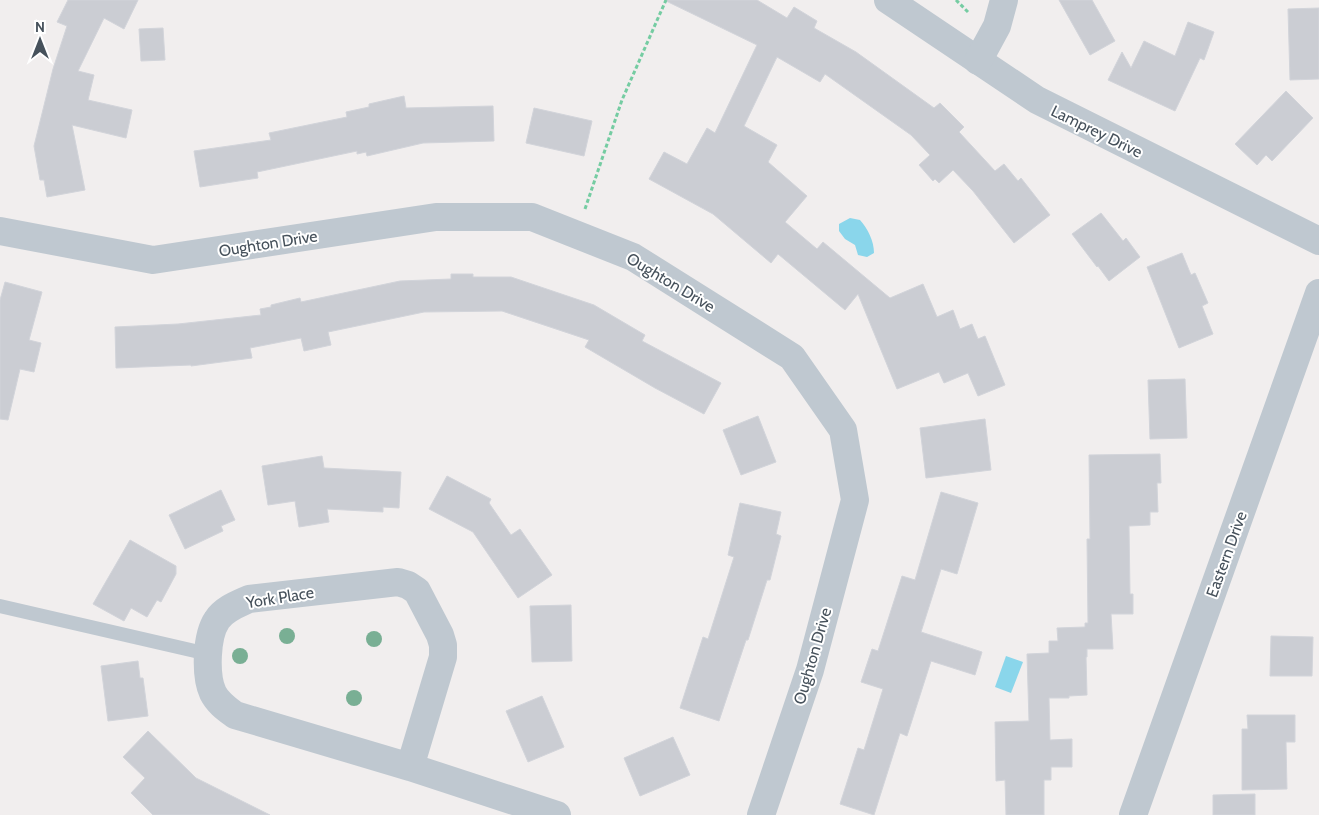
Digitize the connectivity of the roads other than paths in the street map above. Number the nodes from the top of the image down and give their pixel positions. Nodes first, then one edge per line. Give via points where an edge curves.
1 (888, 0) edge
2 (1004, 0) edge
3 (978, 61) junction
4 (0, 231) edge
5 (1319, 240) edge
6 (1319, 293) edge
7 (0, 606) edge
8 (208, 654) junction
9 (410, 767) junction
10 (557, 815) edge
11 (761, 815) edge
12 (1133, 815) edge

1 - 3 street, Lamprey Drive
2 - 3 street via 997,26
3 - 5 street, Lamprey Drive via 1036,100
4 - 11 street, Oughton Drive via 152,260 436,217 532,216 632,257 792,357 843,430 855,500 810,670
6 - 12 street, Eastern Drive
7 - 8 lane
8 - 9 street, York Place via 209,681 214,694 236,715
8 - 9 street, York Place via 216,621 235,605 249,599 398,582 408,585 417,591 444,645
9 - 10 street, York Place

